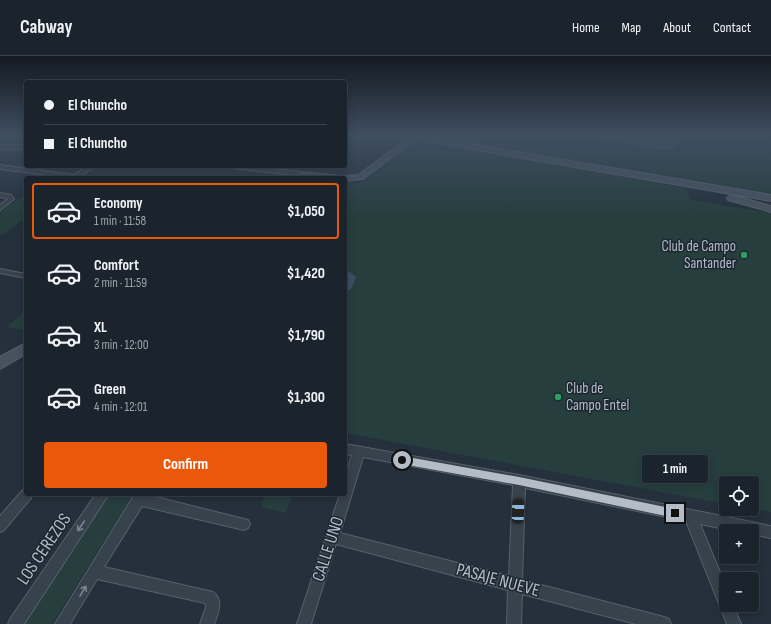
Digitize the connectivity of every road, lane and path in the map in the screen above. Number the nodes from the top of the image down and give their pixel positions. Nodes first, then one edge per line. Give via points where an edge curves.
1 (380, 163) edge
2 (565, 163) edge
3 (0, 168) edge
4 (81, 168) edge
5 (89, 168) edge
6 (245, 168) edge
7 (68, 176) joint
8 (77, 176) edge
9 (298, 176) edge
10 (347, 178) edge
11 (678, 182) junction
12 (0, 195) edge
13 (767, 197) edge
14 (760, 207) junction
15 (0, 208) edge
16 (771, 210) edge
17 (0, 271) edge
18 (24, 276) edge
19 (24, 349) edge
20 (0, 364) edge
21 (347, 449) edge
22 (359, 452) junction
23 (519, 481) junction
24 (347, 489) edge
25 (25, 496) edge
26 (102, 496) edge
27 (140, 496) edge
28 (345, 496) edge
29 (690, 517) junction
30 (244, 524) dead end
31 (0, 526) edge
32 (771, 532) edge
33 (332, 536) junction
34 (94, 572) junction
35 (515, 585) junction
36 (719, 588) edge
37 (729, 612) edge
38 (15, 624) edge
39 (62, 624) edge
40 (207, 624) edge
41 (304, 624) edge
42 (514, 624) edge
43 (664, 624) edge
44 (734, 624) edge

1 - 10 main road via 360,177
2 - 11 main road
3 - 7 street
4 - 7 street
5 - 8 street
6 - 9 street
11 - 13 main road
11 - 14 main road
12 - 15 street via 9,196 11,199
13 - 14 main road via 750,199
14 - 16 main road
17 - 18 street
19 - 20 main road
21 - 22 street
22 - 23 street
22 - 24 street, CALLE UNO
23 - 29 street
23 - 35 street
25 - 31 street
26 -> 38 street, LOS CEREZOS
27 - 30 street
27 - 34 street
28 - 33 street, CALLE UNO
29 - 32 street
29 - 36 street
33 - 35 street, PASAJE NUEVE
33 - 41 street, CALLE UNO
39 -> 34 street
34 - 40 street via 208,597 214,607
35 - 42 street
35 - 43 street, PASAJE NUEVE
37 - 44 street

